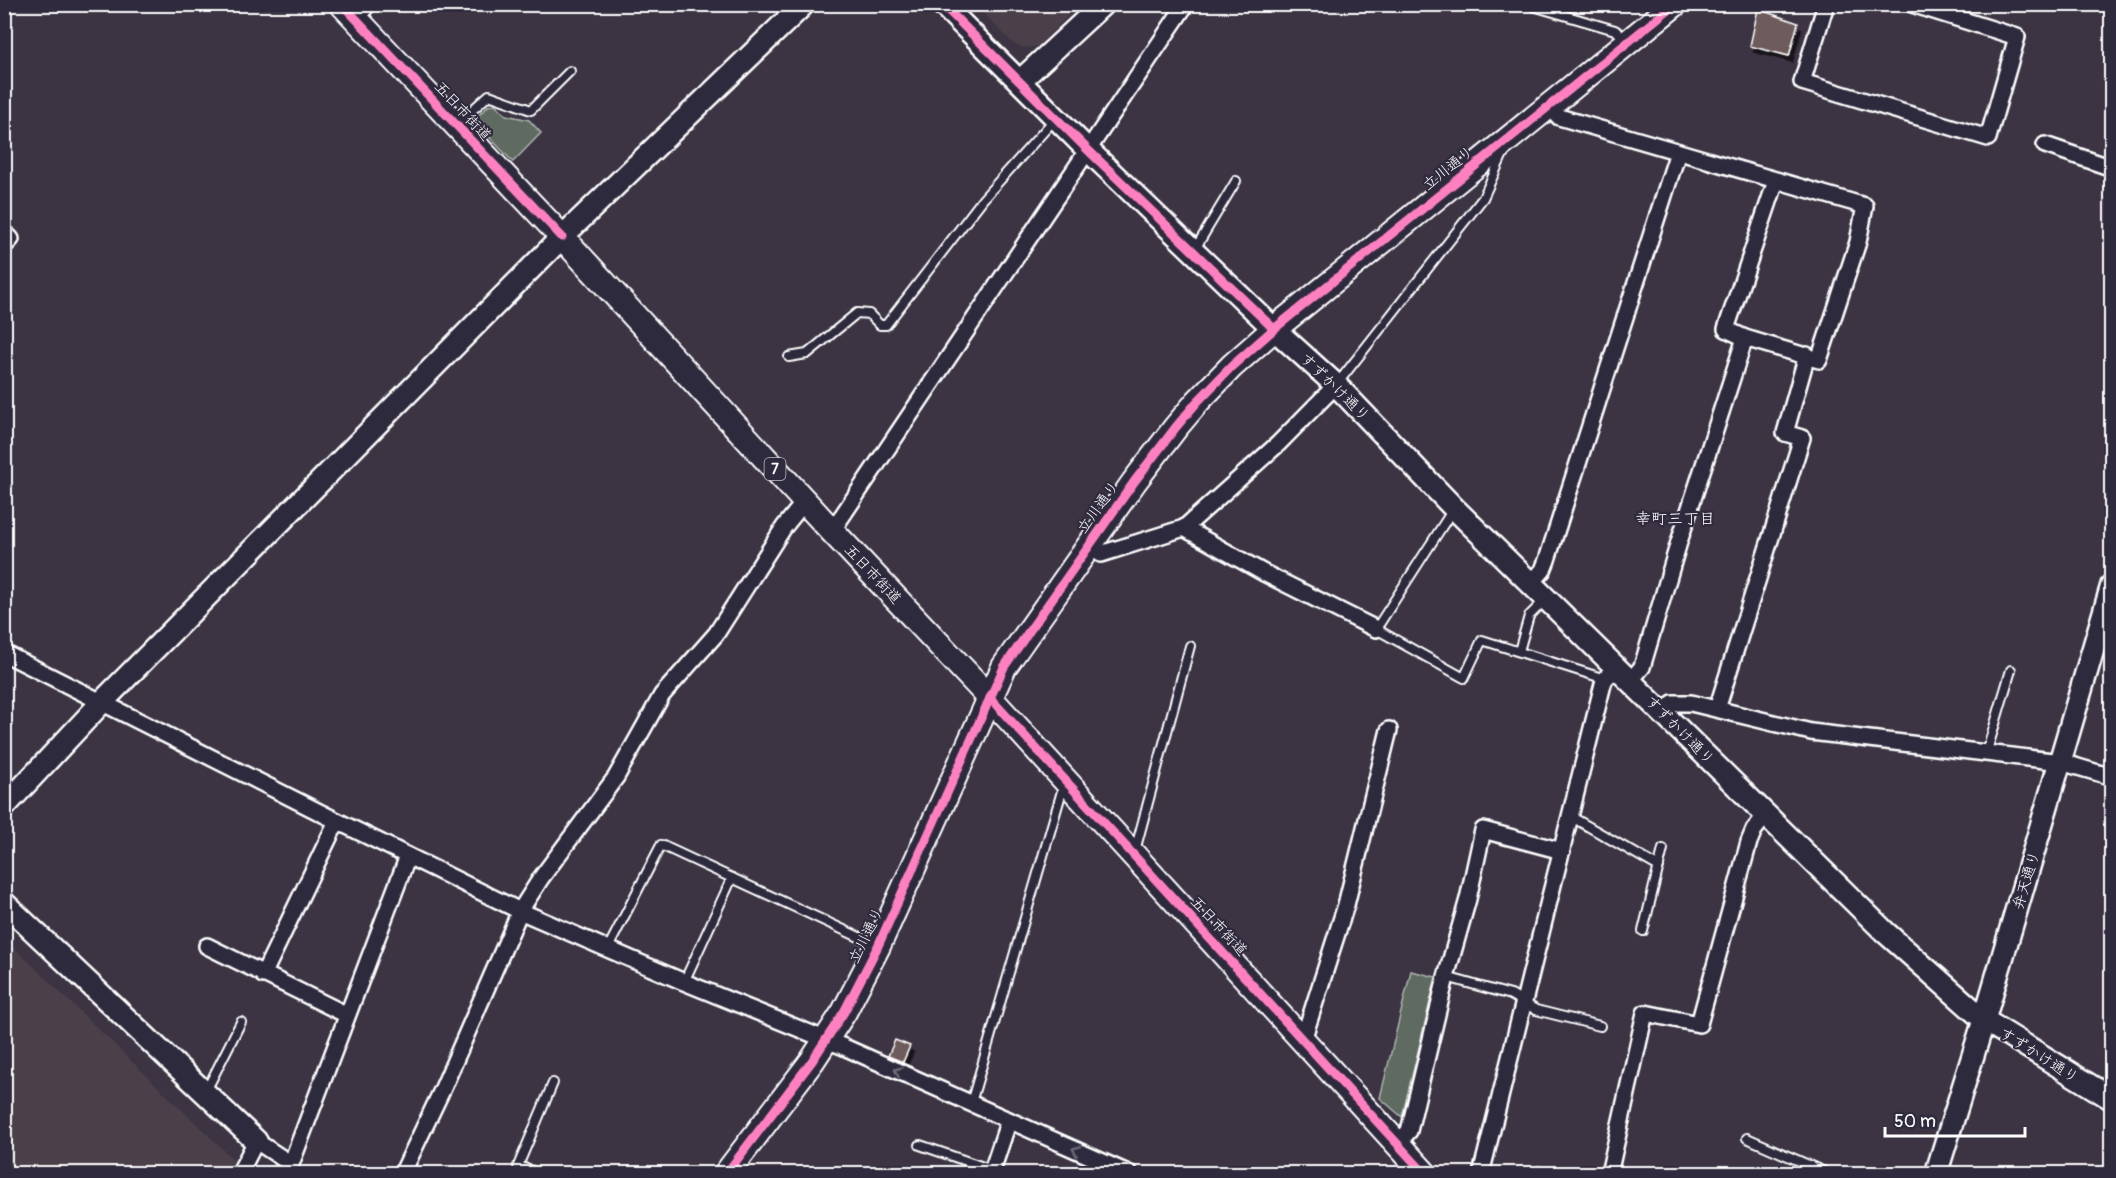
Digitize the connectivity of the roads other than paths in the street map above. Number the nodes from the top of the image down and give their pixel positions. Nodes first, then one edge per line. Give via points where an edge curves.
1 (804, 4) edge
2 (942, 4) edge
3 (1103, 4) edge
4 (1186, 4) edge
5 (1526, 4) edge
6 (1675, 4) edge
7 (1826, 4) edge
8 (1912, 4) edge
9 (358, 10) edge
10 (1629, 41) junction
11 (570, 71) dead end
12 (1020, 81) junction
13 (1549, 105) junction
14 (1057, 117) junction
15 (456, 125) junction
16 (1510, 137) junction
17 (2045, 145) dead end
18 (1089, 151) junction
19 (1678, 152) junction
20 (2112, 168) edge
21 (1236, 181) dead end
22 (1776, 181) junction
23 (4, 232) edge
24 (562, 237) junction
25 (4, 246) edge
26 (1194, 251) junction
27 (1274, 329) junction
28 (1745, 338) junction
29 (1808, 355) junction
30 (789, 357) dead end
31 (1336, 385) junction
32 (805, 501) junction
33 (1454, 508) junction
34 (1184, 528) junction
35 (832, 531) junction
36 (1088, 546) junction
37 (1531, 584) junction
38 (2112, 585) edge
39 (1546, 598) junction
40 (1376, 629) junction
41 (1190, 646) dead end
42 (1519, 651) junction
43 (4, 653) edge
44 (2011, 670) dead end
45 (1617, 676) junction
46 (990, 698) junction
47 (103, 701) junction
48 (1717, 709) junction
49 (1664, 713) junction
50 (1389, 730) dead end
51 (1986, 754) junction
52 (2061, 762) junction
53 (2112, 777) edge
54 (1065, 780) junction
55 (4, 807) edge
56 (1570, 816) junction
57 (1766, 816) junction
58 (338, 821) junction
59 (1663, 849) dead end
60 (1562, 851) junction
61 (1134, 855) junction
62 (408, 856) junction
63 (1659, 867) junction
64 (732, 878) junction
65 (4, 903) edge
66 (520, 911) junction
67 (1643, 931) dead end
68 (207, 946) dead end
69 (878, 946) junction
70 (608, 950) junction
71 (263, 975) junction
72 (1446, 977) junction
73 (684, 982) junction
74 (1525, 1002) junction
75 (346, 1015) junction
76 (1984, 1020) junction
77 (241, 1022) dead end
78 (1600, 1026) dead end
79 (827, 1040) junction
80 (1303, 1040) junction
81 (553, 1083) dead end
82 (205, 1092) junction
83 (2112, 1099) edge
84 (971, 1103) junction
85 (1009, 1120) junction
86 (1747, 1138) dead end
87 (256, 1141) junction
88 (1397, 1144) junction
89 (920, 1145) dead end
90 (992, 1172) edge
91 (239, 1173) edge
92 (402, 1173) edge
93 (542, 1173) edge
94 (726, 1173) edge
95 (1130, 1173) edge
96 (1425, 1173) edge
97 (1482, 1173) edge
98 (1609, 1173) edge
99 (1829, 1173) edge
100 (1936, 1173) edge

1 - 24 street
2 - 12 street, すずかけ通り
3 - 12 street
4 - 18 street
5 - 10 lane via 1615,30
6 - 10 main road, 立川通り
7 - 8 street via 1802,82 1988,138 2018,37
9 - 15 main road, 五日市街道 / 7
10 - 13 main road, 立川通り
11 - 15 lane via 531,110 489,95
12 - 14 street, すずかけ通り
13 - 16 main road, 立川通り
13 - 19 street via 1559,117
14 - 18 street, すずかけ通り
14 - 30 lane via 983,199 886,326 869,314 857,313 807,354
15 - 24 main road, 五日市街道 / 7
16 - 27 main road, 立川通り
16 - 31 lane via 1483,198
17 - 20 street
18 - 26 street, すずかけ通り
18 - 35 street
19 - 22 street
19 - 37 street via 1547,560
21 - 26 lane
22 - 28 street via 1726,329
22 - 29 street via 1865,206 1858,242 1819,360
23 - 25 street via 11,239
24 - 32 main road, 五日市街道 / 7
24 - 47 street
26 - 27 street, すずかけ通り
27 - 31 street, すずかけ通り
27 - 36 main road, 立川通り via 1198,401
28 - 29 street
28 - 45 street via 1642,667
29 - 48 street via 1785,434 1802,438
31 - 33 street, すずかけ通り
31 - 34 street via 1278,444
32 - 35 main road, 五日市街道 / 7
32 - 66 street via 716,634 662,695 616,777
33 - 37 street, すずかけ通り
33 - 40 lane
34 - 36 street via 1113,552 1101,554
34 - 40 street
35 - 46 main road, 五日市街道 / 7
36 - 46 main road, 立川通り via 1004,667
37 - 39 street, すずかけ通り
38 - 52 street, 弁天通り
39 - 42 lane via 1529,616
39 - 45 street, すずかけ通り
40 - 42 lane via 1464,678 1482,640
41 - 61 lane
42 - 45 lane
43 - 47 street
44 - 51 lane
45 - 49 street, すずかけ通り
45 - 56 street
46 - 54 main road, 五日市街道 / 7
46 - 69 main road, 立川通り
47 - 55 street
47 - 58 street
48 - 49 street via 1673,703
48 - 51 street via 1811,732
49 - 57 street, すずかけ通り
50 - 80 street via 1346,905
51 - 52 street
52 - 53 street
52 - 76 street, 弁天通り
54 - 61 main road, 五日市街道 / 7
54 - 84 lane
56 - 60 street
56 - 63 lane
57 - 76 street, すずかけ通り via 1885,932
57 - 98 street via 1749,842 1699,1024 1645,1013
58 - 62 street
58 - 71 street
59 - 63 lane
60 - 72 street via 1483,830
60 - 74 street
61 - 80 main road, 五日市街道 / 7
62 - 66 street
62 - 75 street
63 - 67 lane
64 - 69 lane
64 - 70 lane via 661,845
64 - 73 lane
65 - 82 street
66 - 70 street
66 - 92 street
68 - 71 street
69 - 79 main road, 立川通り
70 - 73 street
71 - 75 street
72 - 74 lane
72 - 88 street via 1409,1131
73 - 79 street
74 - 78 lane via 1536,1010
74 - 97 street
75 - 87 street via 291,1164
76 - 83 street, すずかけ通り
76 - 100 street, 弁天通り
77 - 82 lane
84 -> 79 street
79 - 94 main road, 立川通り
80 - 88 main road, 五日市街道 / 7
81 - 93 lane via 518,1166
82 - 87 street
84 - 85 street
85 - 90 street
95 -> 85 street
86 - 99 lane
87 - 91 street
88 - 96 main road, 五日市街道 / 7
89 - 90 lane

